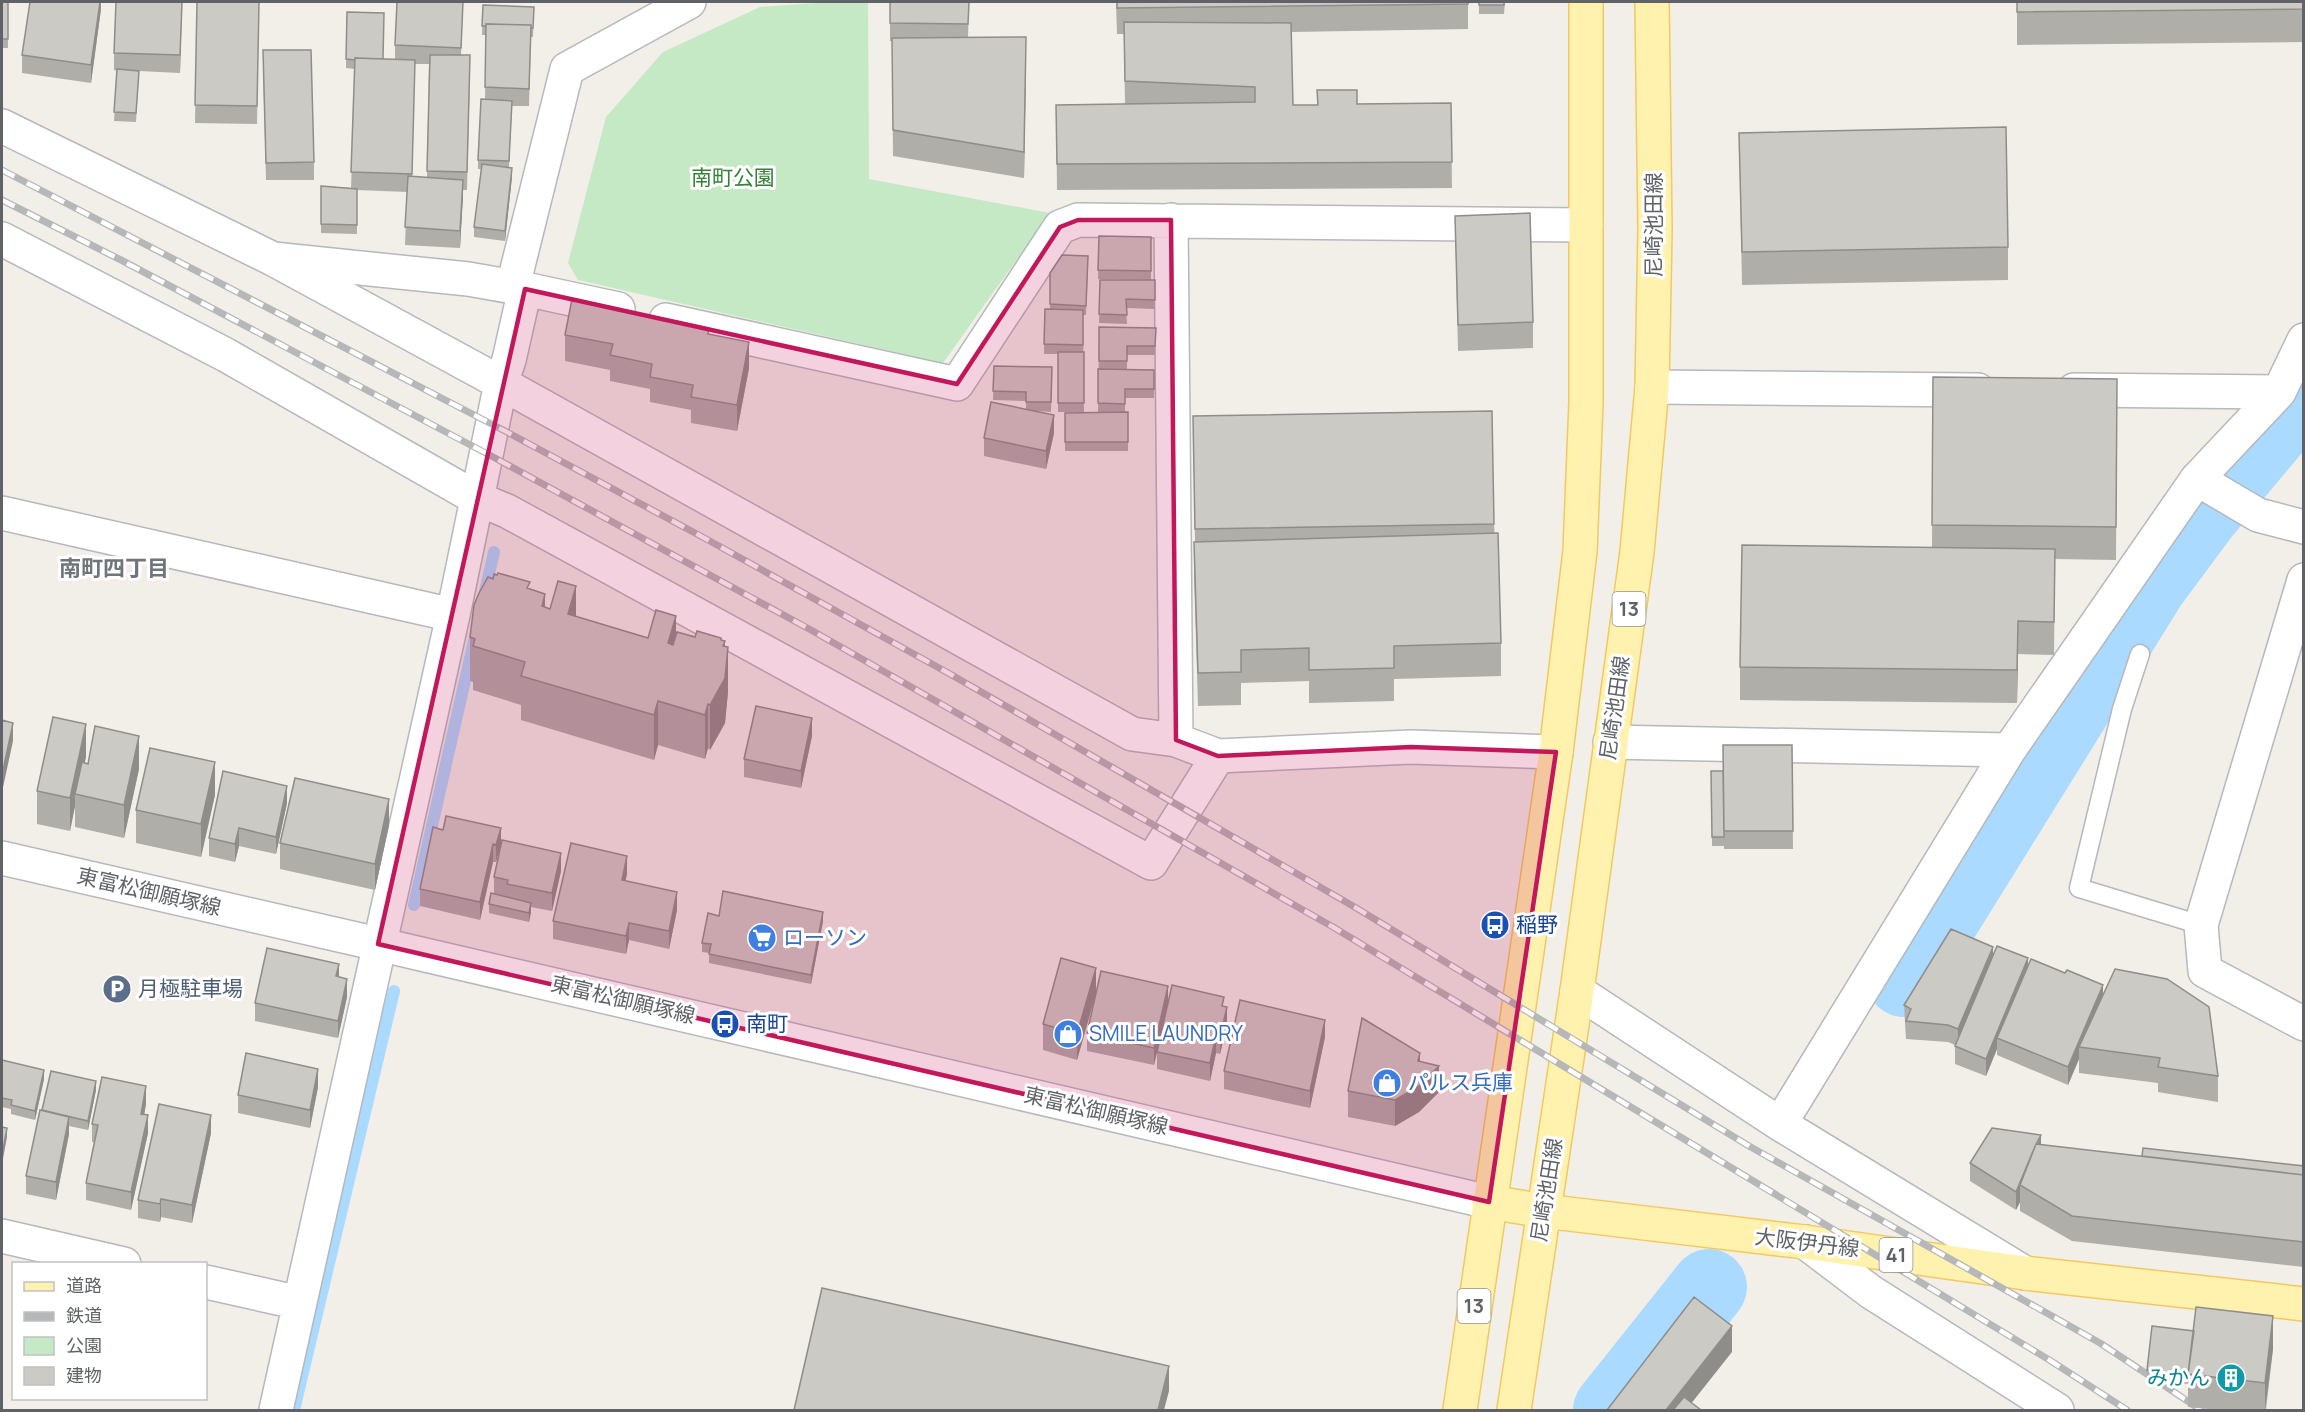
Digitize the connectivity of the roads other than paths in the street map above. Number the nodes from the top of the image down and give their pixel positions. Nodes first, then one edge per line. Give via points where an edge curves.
1 (689, 2) edge
2 (1586, 2) edge
3 (1652, 2) edge
4 (2, 126) edge
5 (1172, 220) junction
6 (1586, 225) junction
7 (2, 239) edge
8 (273, 259) junction
9 (519, 287) junction
10 (2304, 340) edge
11 (501, 383) junction
12 (1652, 387) junction
13 (2007, 390) edge
14 (2043, 390) edge
15 (2279, 392) junction
16 (2197, 479) junction
17 (478, 499) junction
18 (2, 513) edge
19 (2304, 527) edge
20 (2304, 580) edge
21 (453, 615) junction
22 (2140, 654) dead end
23 (1176, 740) junction
24 (1610, 742) junction
25 (2009, 750) junction
26 (1556, 752) junction
27 (1218, 756) junction
28 (2, 858) edge
29 (2201, 925) junction
30 (378, 944) junction
31 (1576, 991) junction
32 (2304, 1024) edge
33 (1780, 1124) junction
34 (1489, 1202) junction
35 (1544, 1211) junction
36 (2, 1236) edge
37 (1805, 1242) junction
38 (119, 1262) edge
39 (2025, 1273) junction
40 (207, 1282) edge
41 (300, 1304) junction
42 (2304, 1304) edge
43 (276, 1410) edge
44 (1460, 1410) edge
45 (1514, 1410) edge
46 (2057, 1410) edge

1 - 9 street via 567,69
2 - 6 main road, 13
3 - 12 main road, 尼崎池田線 / 13
4 - 8 street
5 - 6 street
5 - 9 street via 1078,220 1060,226 957,384
5 - 23 street
6 - 26 main road, 13 via 1586,403 1580,551
7 - 17 street via 226,355
8 - 9 street
8 - 11 street
9 - 11 street via 509,360
10 - 15 street
11 - 17 street
11 - 23 street via 1132,734
12 - 13 street
12 - 24 main road, 尼崎池田線 / 13 via 1637,552
14 - 15 street
15 - 16 street
16 - 19 street via 2258,514
16 - 25 street
17 - 21 street
17 - 27 street via 1151,863
18 - 21 street
20 - 29 street
21 - 30 street
22 - 29 lane via 2122,710 2079,888
23 - 27 street
24 - 25 street
24 - 31 main road, 尼崎池田線 / 13
25 - 33 street
26 - 27 street via 1411,747
26 - 34 main road, 13
28 - 30 street, 東富松御願塚線
29 - 32 street via 2205,971
30 - 34 street, 東富松御願塚線
30 - 41 street
31 - 33 street
31 - 35 main road, 尼崎池田線 / 13
33 - 39 street
34 - 35 main road, 大阪伊丹線 / 41
34 - 44 main road, 13
35 - 37 main road, 大阪伊丹線 / 41
35 - 45 main road, 尼崎池田線 / 13
36 - 38 street
37 - 39 main road, 大阪伊丹線 / 41
37 - 46 street via 1871,1292
39 - 42 main road, 大阪伊丹線 / 41
40 - 41 street
41 - 43 street

